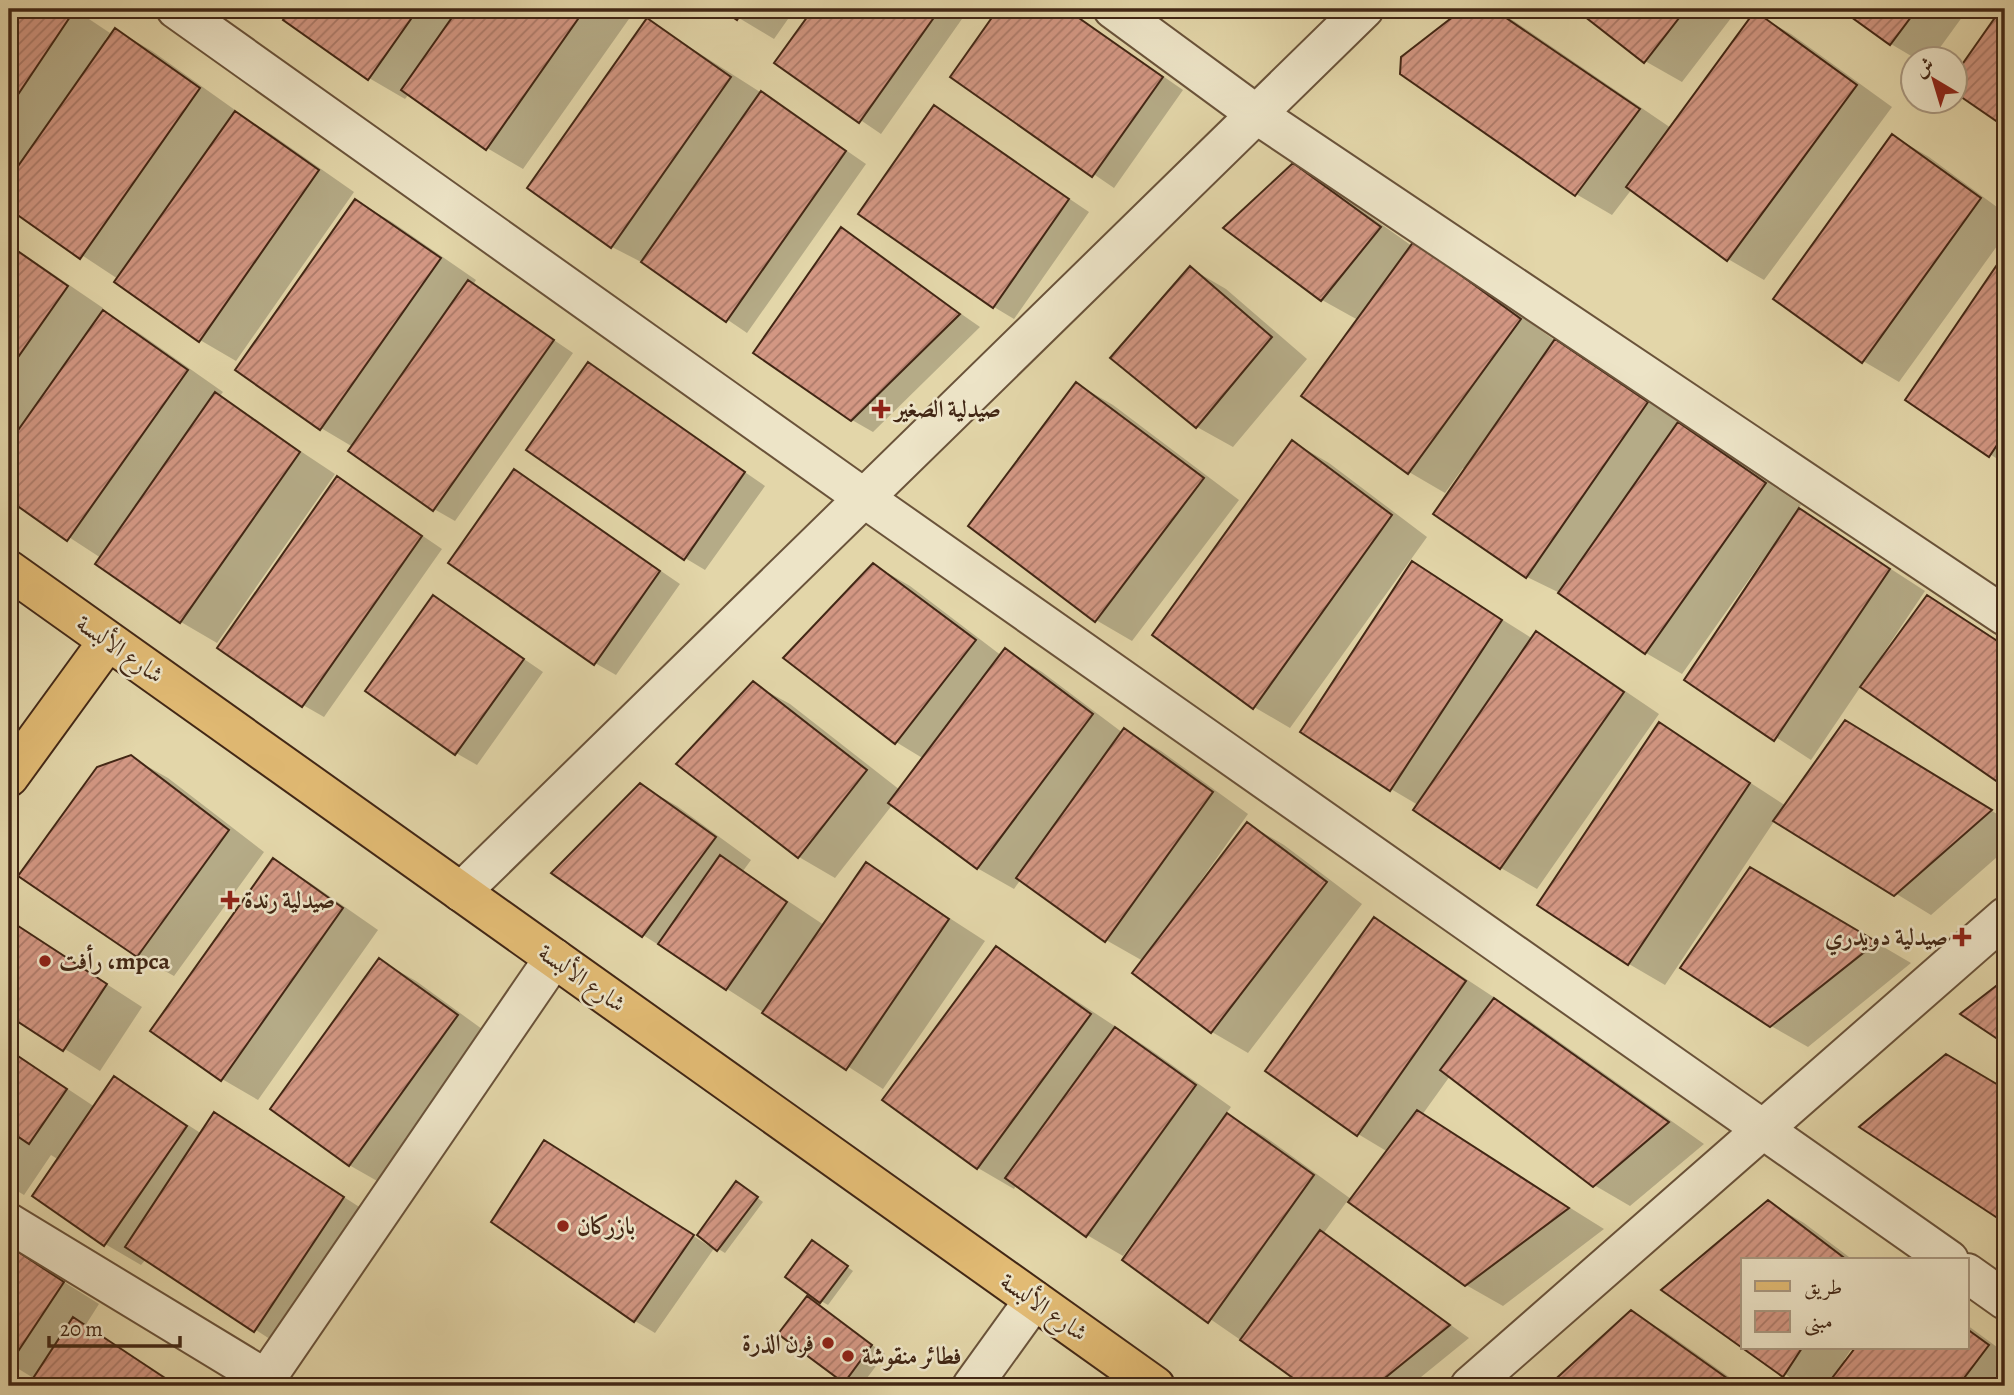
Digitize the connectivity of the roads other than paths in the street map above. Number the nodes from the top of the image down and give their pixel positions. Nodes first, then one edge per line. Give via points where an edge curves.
1 (176, 9) edge
2 (1113, 9) edge
3 (1364, 9) edge
4 (1256, 114) junction
5 (864, 498) junction
6 (9, 570) edge
7 (2005, 616) edge
8 (108, 641) junction
9 (9, 777) edge
10 (461, 892) junction
11 (2005, 917) edge
12 (554, 958) junction
13 (1763, 1127) junction
14 (9, 1223) edge
15 (1946, 1258) edge
16 (1968, 1274) edge
17 (1034, 1300) junction
18 (2005, 1300) edge
19 (263, 1382) edge
20 (972, 1386) edge
21 (1155, 1386) edge
22 (1470, 1386) edge

1 - 5 street
2 - 4 street
3 - 4 street
4 - 5 street
4 - 7 street
5 - 10 street
5 - 13 street
6 - 8 main road, شارع الألبسة
8 - 9 main road
8 - 10 main road, شارع الألبسة
10 - 12 main road, شارع الألبسة
11 - 13 street
12 - 17 main road, شارع الألبسة
12 - 19 street
13 - 15 street
13 - 22 street
14 - 19 street
16 - 18 street
17 - 20 street
17 - 21 main road, شارع الألبسة

